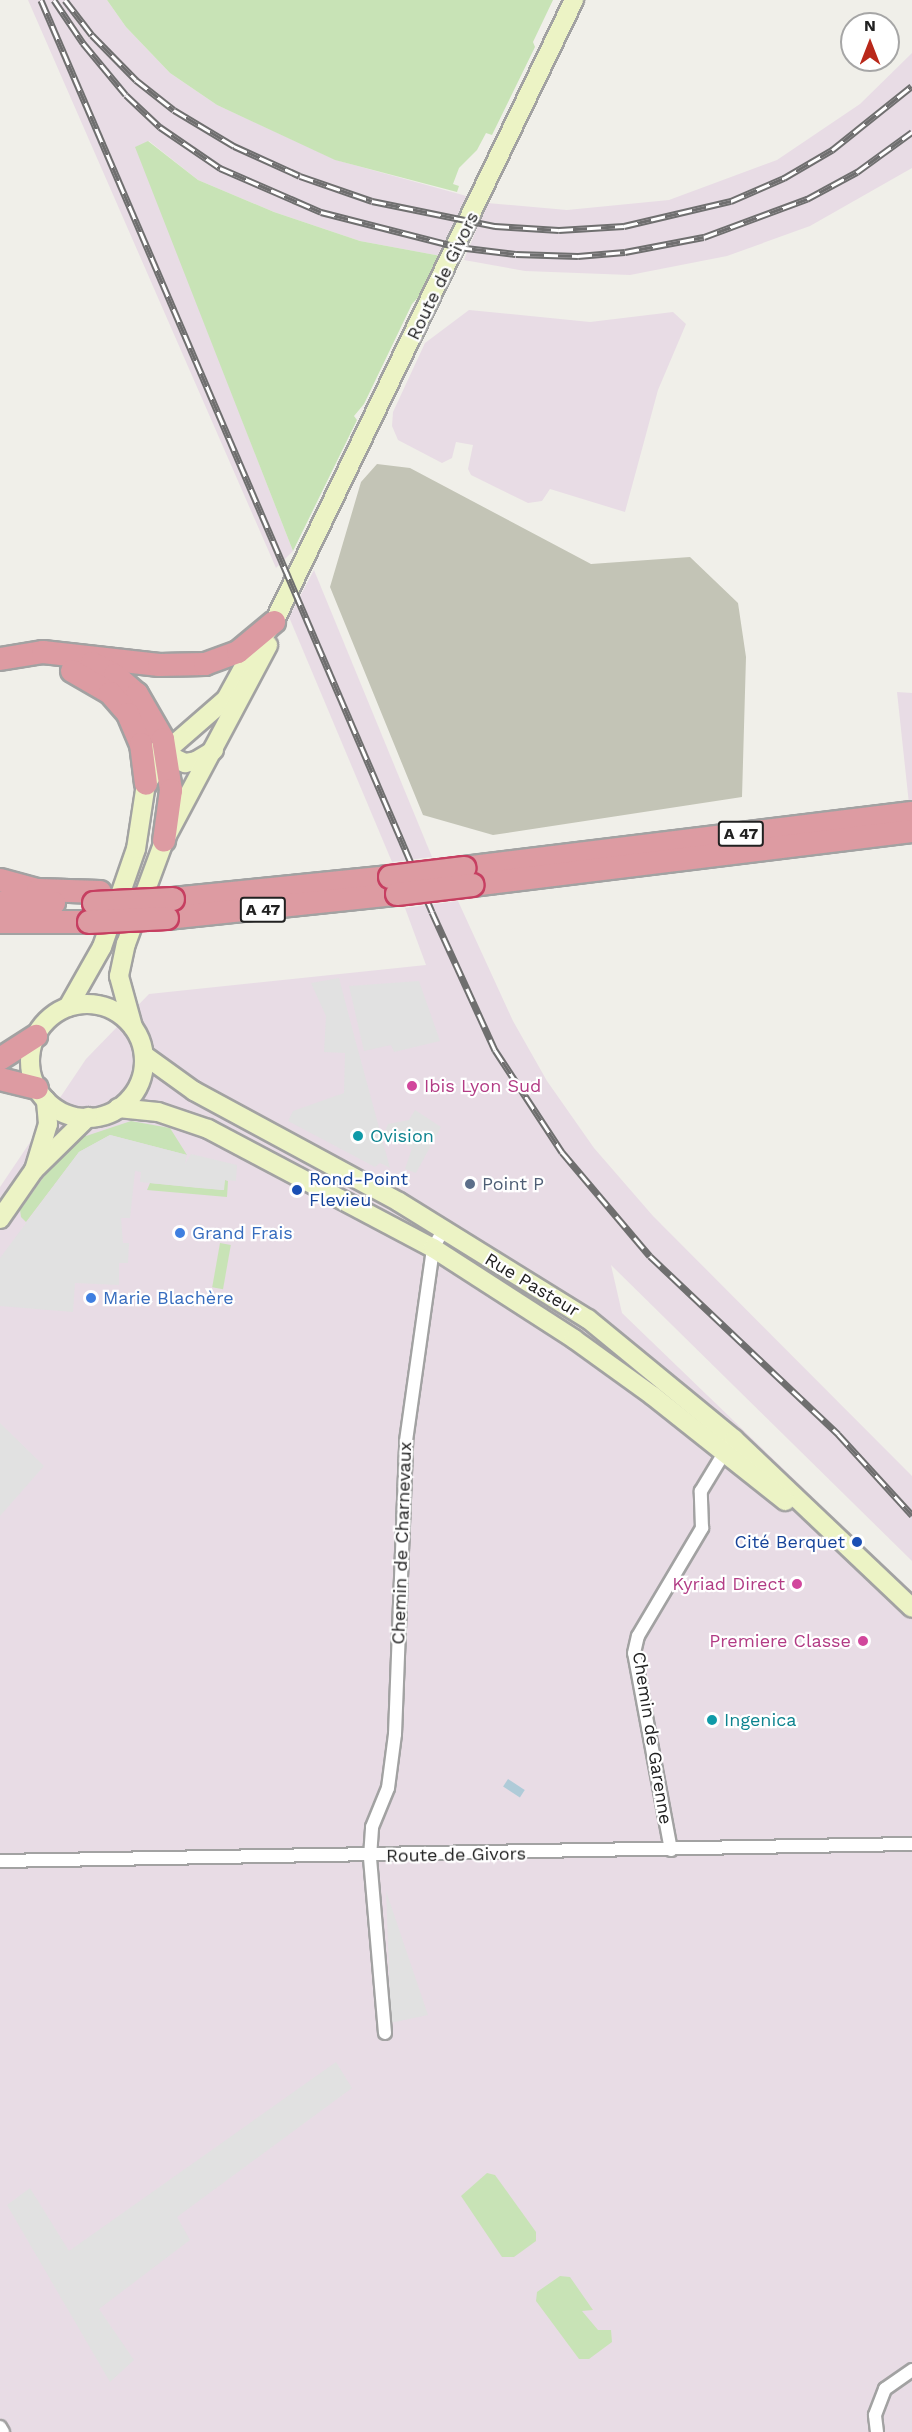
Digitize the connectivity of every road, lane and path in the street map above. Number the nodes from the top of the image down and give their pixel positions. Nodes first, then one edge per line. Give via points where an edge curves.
1 (574, 0) edge
2 (274, 622) junction
3 (82, 658) junction
4 (0, 659) edge
5 (0, 673) edge
6 (136, 731) junction
7 (215, 750) junction
8 (166, 755) junction
9 (146, 784) junction
10 (912, 813) edge
11 (912, 831) edge
12 (164, 841) junction
13 (572, 864) junction
14 (0, 880) edge
15 (393, 886) junction
16 (0, 903) edge
17 (172, 903) junction
18 (94, 906) junction
19 (0, 922) edge
20 (68, 1007) junction
21 (133, 1027) junction
22 (36, 1036) junction
23 (144, 1055) junction
24 (0, 1059) edge
25 (0, 1079) edge
26 (42, 1094) junction
27 (118, 1108) junction
28 (88, 1117) junction
29 (34, 1170) junction
30 (0, 1219) edge
31 (442, 1230) junction
32 (433, 1248) junction
33 (729, 1446) junction
34 (912, 1608) edge
35 (912, 1844) edge
36 (671, 1850) junction
37 (370, 1857) junction
38 (0, 1861) edge
39 (385, 2033) dead end
40 (912, 2370) edge
41 (0, 2427) edge
42 (3, 2432) edge
43 (877, 2432) edge

1 - 2 main road, Route de Givors
2 - 3 highway via 238,652 205,664 173,666
2 - 7 main road via 268,648
2 - 8 main road via 254,648 226,699
3 - 4 highway via 43,652
3 - 8 highway via 115,675 137,694 157,725
5 - 6 highway via 37,666 81,674 111,693
6 - 8 main road
6 - 9 highway via 144,754
7 - 8 main road via 190,762
7 - 12 main road
8 - 9 main road
8 - 12 highway via 171,802
9 - 20 main road via 136,849 106,937
10 - 13 highway, A 47
11 - 13 highway, A 47
12 - 21 main road via 121,961 120,986
13 - 15 highway, A 47, bridge
14 - 18 highway
15 - 17 highway, A 47
15 - 17 highway, A 47 via 204,897
16 - 18 highway, A 47
17 - 18 highway, A 47, bridge
18 - 19 highway, A 47
20 - 21 main road via 104,1006
20 - 22 main road via 52,1016
21 - 23 main road
22 - 24 highway
22 - 26 main road via 30,1062
23 - 27 main road via 138,1085
23 - 31 main road, Rue Pasteur via 194,1091 316,1155
25 - 26 highway
26 - 28 main road via 70,1115
26 - 29 main road via 48,1124
27 - 28 main road
27 - 32 main road, Rue Pasteur via 158,1112 208,1129
28 - 29 main road
29 - 30 main road
31 - 32 street, Chemin de Charnevaux
31 - 33 main road, Rue Pasteur via 588,1319
32 - 33 main road, Rue Pasteur
32 - 37 street, Chemin de Charnevaux via 406,1441 395,1734 388,1788 372,1827
33 - 34 main road, Rue Pasteur
33 - 36 street, Chemin de Garenne via 701,1491 702,1528 638,1636 634,1653
35 - 36 street, Route de Givors
36 - 37 street, Route de Givors
37 - 38 street, Route de Givors
37 - 39 street, Chemin de Charnevaux
40 - 43 street via 885,2389 875,2415
41 - 42 street

